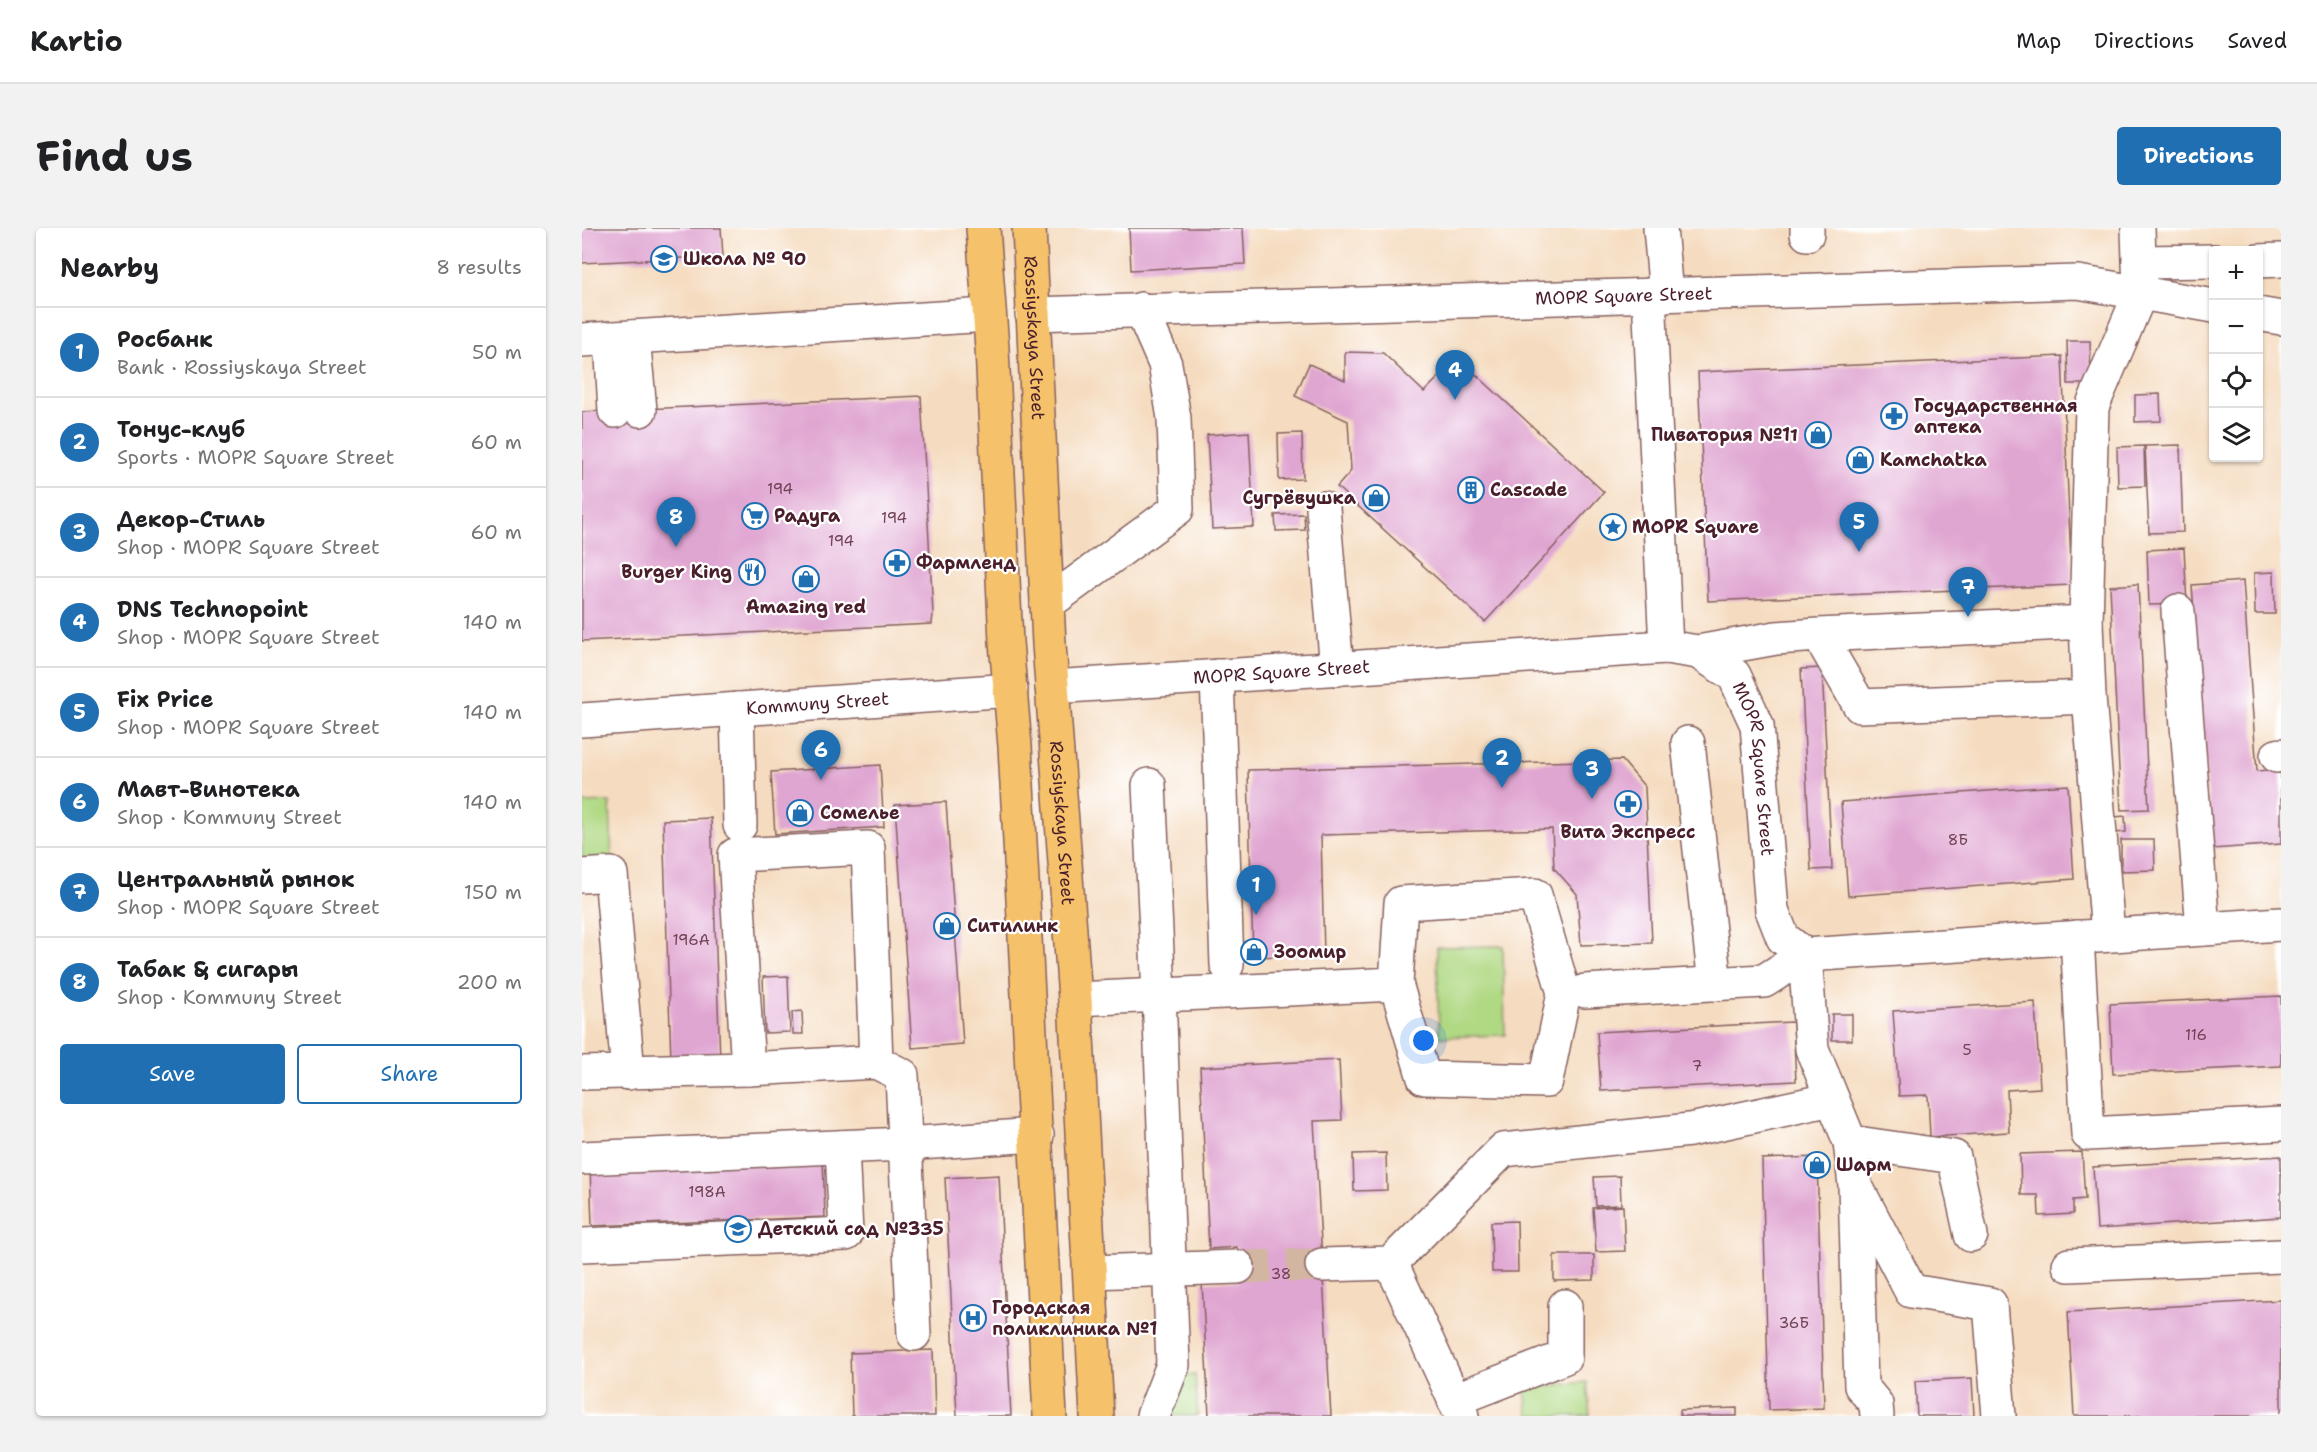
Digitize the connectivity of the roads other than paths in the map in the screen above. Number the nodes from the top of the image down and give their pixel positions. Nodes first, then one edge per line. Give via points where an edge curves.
1 (983, 228) edge
2 (1029, 228) edge
3 (1660, 228) edge
4 (2138, 228) edge
5 (2281, 260) edge
6 (2263, 261) edge
7 (2209, 262) edge
8 (2139, 278) junction
9 (1657, 295) junction
10 (2209, 304) edge
11 (1141, 309) junction
12 (1032, 314) junction
13 (989, 315) junction
14 (2263, 315) edge
15 (2281, 318) edge
16 (608, 338) edge
17 (627, 410) dead end
18 (1323, 508) dead end
19 (1047, 604) junction
20 (2178, 612) dead end
21 (2086, 622) junction
22 (1820, 636) junction
23 (1666, 647) junction
24 (1698, 652) junction
25 (1337, 669) junction
26 (1217, 676) junction
27 (1052, 687) junction
28 (1011, 690) junction
29 (2089, 697) junction
30 (737, 709) junction
31 (582, 720) edge
32 (1688, 743) dead end
33 (1149, 785) dead end
34 (740, 825) dead end
35 (582, 876) edge
36 (2281, 924) edge
37 (2203, 929) junction
38 (2093, 936) junction
39 (1805, 955) junction
40 (1227, 965) dead end
41 (1395, 984) junction
42 (1715, 984) junction
43 (1585, 991) dead end
44 (1159, 994) junction
45 (1075, 999) junction
46 (876, 1062) junction
47 (748, 1069) junction
48 (582, 1073) edge
49 (628, 1073) junction
50 (1832, 1099) junction
51 (2281, 1124) edge
52 (1037, 1135) junction
53 (1850, 1142) junction
54 (905, 1144) junction
55 (842, 1147) junction
56 (582, 1158) edge
57 (1855, 1185) junction
58 (1971, 1235) dead end
59 (582, 1245) edge
60 (2281, 1256) edge
61 (1391, 1263) junction
62 (1322, 1265) tunnel mouth
63 (2069, 1265) dead end
64 (1238, 1267) tunnel mouth
65 (1170, 1269) junction
66 (1090, 1272) junction
67 (1565, 1306) dead end
68 (914, 1334) dead end
69 (1458, 1408) edge
70 (1050, 1416) edge
71 (1096, 1416) edge
72 (1153, 1416) edge
73 (1877, 1416) edge
74 (1999, 1416) edge

1 - 13 main road
2 - 12 main road, Rossiyskaya Street
3 - 9 street
4 - 8 street
5 - 6 street
7 - 8 street
8 - 9 street, MOPR Square Street
8 - 10 street, MOPR Square Street
8 - 21 street via 2092,407
9 - 11 street, MOPR Square Street
9 - 23 street
11 - 12 street, MOPR Square Street
11 - 19 street via 1165,364 1172,407 1177,509
12 - 13 main road
12 - 19 main road, Rossiyskaya Street
13 - 16 street
13 - 28 main road
14 - 15 street
16 - 17 street
18 - 25 street
19 - 27 main road, Rossiyskaya Street
20 - 37 street
21 - 22 street
21 - 29 street
22 - 24 street via 1776,638
22 - 29 street via 1860,706
23 - 24 street, MOPR Square Street
23 - 25 street, MOPR Square Street
24 - 39 street, MOPR Square Street via 1734,675 1757,725 1772,910 1783,938
25 - 26 street, MOPR Square Street
26 - 27 street, MOPR Square Street
26 - 40 street
27 - 28 main road, Kommuny Street
27 - 45 main road, Rossiyskaya Street
28 - 30 street, Kommuny Street
28 - 52 main road
29 - 38 street
30 - 31 street, Kommuny Street
30 - 34 street
32 - 42 street
33 - 44 street
35 - 49 street via 611,874
36 - 37 street
37 - 38 street
38 - 39 street
38 - 51 street via 2088,1134
39 - 42 street via 1764,981
39 - 50 street via 1812,1049
41 - 41 street via 1424,1078 1546,1081 1564,993 1535,895 1401,903
41 - 44 street
42 - 43 street
44 - 45 street
44 - 65 street
45 - 66 main road, Rossiyskaya Street
46 - 47 street
46 - 47 street via 868,848 735,855
46 - 54 street via 902,1075
47 - 49 street
48 - 49 street
50 - 53 street
50 - 61 street via 1690,1130 1503,1150
52 - 54 street
52 - 70 main road
53 - 57 street
53 - 58 street via 1954,1157
54 - 55 street
54 - 68 street
55 - 56 street
55 - 59 street via 846,1234
57 - 73 street via 1861,1386 1876,1404
57 - 74 street via 1911,1291 1990,1304
60 - 63 street
61 - 62 street
61 - 69 street
64 - 65 street
65 - 66 street
65 - 72 street via 1173,1365
66 - 71 main road, Rossiyskaya Street
67 - 69 street via 1565,1357

